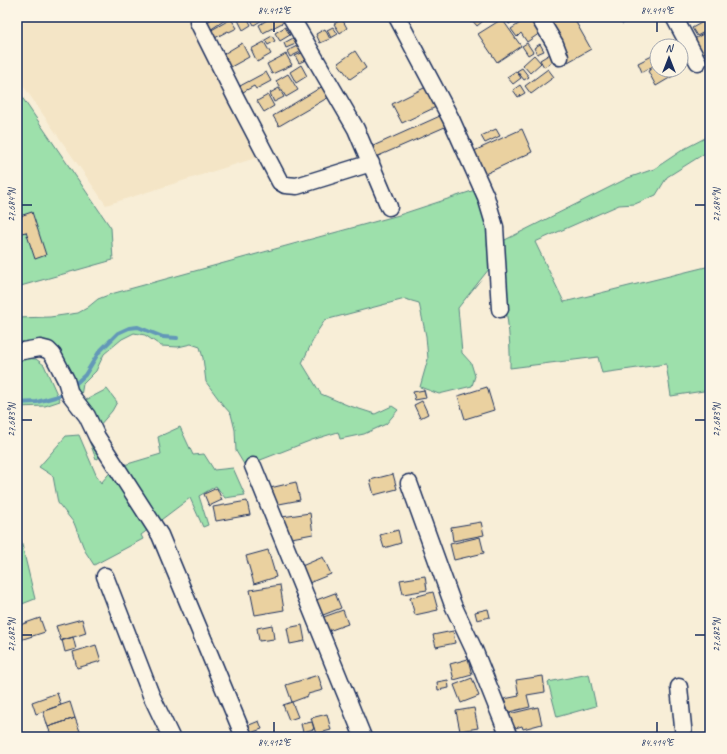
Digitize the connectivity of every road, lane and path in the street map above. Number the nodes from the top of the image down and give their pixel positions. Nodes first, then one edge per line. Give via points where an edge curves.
1 (291, 17) edge
2 (397, 17) edge
3 (674, 17) edge
4 (541, 18) edge
5 (198, 22) dead end
6 (560, 57) dead end
7 (698, 62) dead end
8 (371, 163) junction
9 (389, 207) dead end
10 (500, 309) dead end
11 (17, 352) edge
12 (253, 466) dead end
13 (409, 483) dead end
14 (105, 576) dead end
15 (679, 687) dead end
16 (171, 737) edge
17 (244, 737) edge
18 (363, 737) edge
19 (509, 737) edge
20 (684, 737) edge

1 - 8 street via 356,129
2 - 10 street via 451,120 486,197 495,228
3 - 7 street
4 - 6 street
5 - 8 street via 280,182 284,185 297,186
8 - 9 street
11 - 17 street via 40,348 48,350 53,355 97,437 160,535
12 - 18 street
13 - 19 street via 453,604
14 - 16 street via 151,695
15 - 20 street

